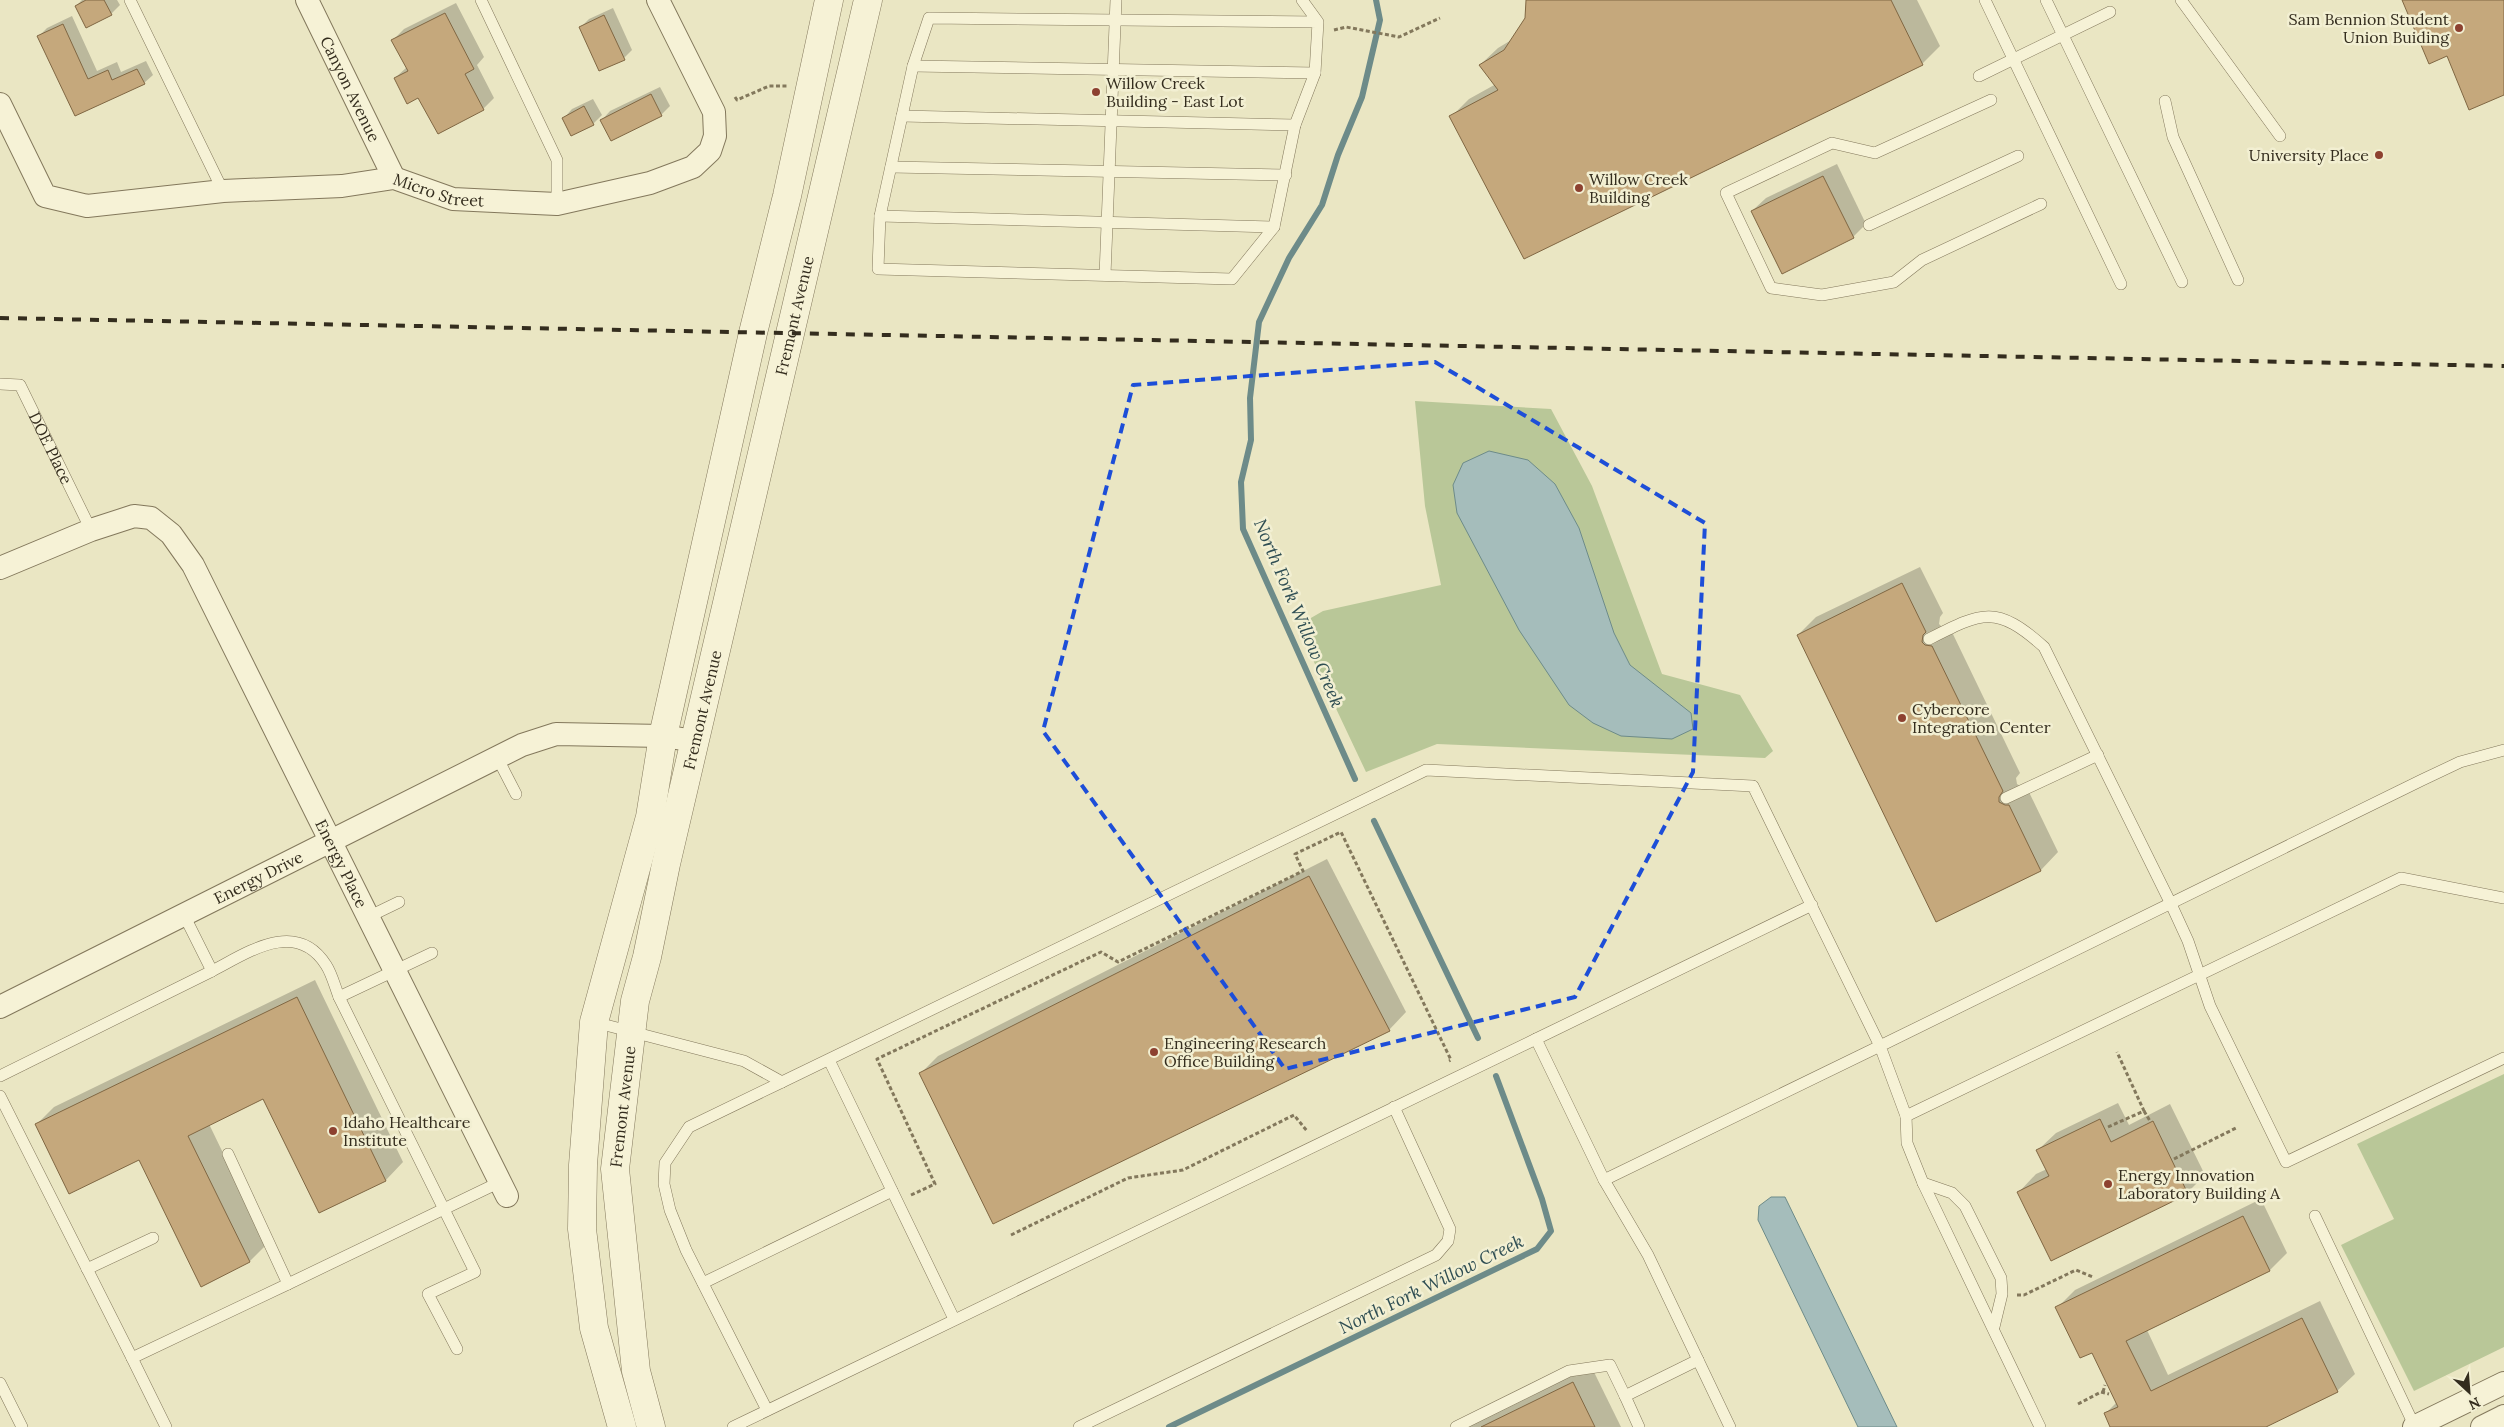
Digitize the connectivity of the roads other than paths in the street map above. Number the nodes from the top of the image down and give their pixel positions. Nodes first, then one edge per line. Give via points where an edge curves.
1 (130, 0) edge
2 (307, 0) edge
3 (481, 0) edge
4 (658, 0) edge
5 (829, 0) edge
6 (868, 0) edge
7 (1116, 0) edge
8 (1302, 0) edge
9 (1985, 0) edge
10 (2046, 0) edge
11 (2181, 0) edge
12 (2110, 12) dead end
13 (1115, 19) junction
14 (1318, 22) junction
15 (2063, 35) junction
16 (2014, 59) junction
17 (913, 66) junction
18 (1113, 70) junction
19 (1316, 73) junction
20 (1979, 76) dead end
21 (1991, 100) dead end
22 (2165, 101) dead end
23 (0, 104) edge
24 (902, 116) junction
25 (1111, 121) junction
26 (1295, 125) junction
27 (2280, 136) dead end
28 (2018, 156) dead end
29 (891, 168) junction
30 (1110, 172) junction
31 (1286, 175) junction
32 (394, 178) junction
33 (223, 191) junction
34 (557, 204) junction
35 (2041, 204) dead end
36 (880, 216) junction
37 (1108, 223) junction
38 (1869, 225) dead end
39 (1274, 227) junction
40 (1105, 275) junction
41 (2238, 280) dead end
42 (2182, 282) dead end
43 (2121, 284) dead end
44 (0, 384) edge
45 (91, 530) junction
46 (0, 568) edge
47 (1929, 639) dead end
48 (663, 736) junction
49 (695, 741) junction
50 (2503, 752) edge
51 (2098, 756) junction
52 (497, 757) junction
53 (516, 794) dead end
54 (2006, 798) dead end
55 (330, 841) junction
56 (2504, 898) edge
57 (399, 902) dead end
58 (2170, 904) junction
59 (1812, 905) junction
60 (184, 915) junction
61 (368, 917) junction
62 (432, 952) dead end
63 (395, 970) junction
64 (212, 971) junction
65 (2199, 975) junction
66 (339, 997) junction
67 (0, 1007) edge
68 (594, 1022) junction
69 (631, 1031) junction
70 (1536, 1038) junction
71 (1880, 1046) junction
72 (2504, 1058) edge
73 (829, 1060) junction
74 (0, 1076) edge
75 (782, 1082) junction
76 (0, 1096) edge
77 (1394, 1107) junction
78 (1906, 1116) junction
79 (228, 1154) dead end
80 (1604, 1180) junction
81 (1923, 1183) junction
82 (503, 1189) joint
83 (892, 1191) junction
84 (444, 1209) junction
85 (2315, 1216) dead end
86 (152, 1238) dead end
87 (87, 1269) junction
88 (703, 1283) junction
89 (288, 1284) junction
90 (954, 1319) junction
91 (1994, 1327) junction
92 (457, 1349) dead end
93 (132, 1358) junction
94 (1698, 1360) junction
95 (0, 1383) edge
96 (2504, 1383) edge
97 (1625, 1396) junction
98 (767, 1410) junction
99 (2504, 1416) edge
100 (22, 1427) edge
101 (166, 1427) edge
102 (622, 1427) edge
103 (651, 1427) edge
104 (733, 1427) edge
105 (1079, 1427) edge
106 (1456, 1427) edge
107 (1639, 1427) edge
108 (1730, 1427) edge
109 (2040, 1427) edge
110 (2415, 1427) edge
111 (2482, 1427) edge

1 - 33 lane
2 - 32 street, Canyon Avenue
3 - 34 lane via 557,160
4 - 34 street, Micro Street via 714,112 715,136 710,151 693,167 650,183
5 - 48 street, Fremont Avenue
6 - 49 street, Fremont Avenue
7 - 13 lane
8 - 14 lane
9 - 16 lane
10 - 15 lane
11 - 27 lane
12 - 15 lane
13 - 14 lane
13 - 17 lane via 929,18
13 - 18 lane
14 - 19 lane
15 - 16 lane
15 - 42 lane
16 - 20 lane
16 - 43 lane
17 - 18 lane
17 - 24 lane
18 - 19 lane
18 - 25 lane
19 - 26 lane
21 - 35 lane via 1876,153 1832,143 1726,193 1771,288 1822,295 1894,282 1922,260
22 - 41 lane via 2173,138
23 - 33 street, Micro Street via 44,196 87,206
24 - 25 lane
24 - 29 lane
25 - 26 lane
25 - 30 lane
26 - 31 lane
28 - 38 lane
29 - 30 lane
29 - 36 lane
30 - 31 lane
30 - 37 lane
31 - 39 lane
32 - 33 street, Micro Street via 342,186
32 - 34 street, Micro Street via 453,199
36 - 37 lane
36 - 40 lane via 878,269
37 - 39 lane
37 - 40 lane
39 - 40 lane via 1232,279
44 - 45 lane, DOE Place via 20,385
45 - 46 street
45 - 55 street, Energy Place via 134,516 151,518 171,534 193,565
47 - 51 lane via 1968,619 1995,616 2026,630 2044,647
48 - 49 street, Energy Drive
48 - 52 street, Energy Drive via 556,734
48 - 68 street, Fremont Avenue via 650,817
49 - 69 street, Fremont Avenue via 635,1001
50 - 58 lane via 2460,762
51 - 54 lane
51 - 58 lane
52 - 53 lane
52 - 55 street, Energy Drive
55 - 60 street, Energy Drive
55 - 61 street, Energy Place
56 - 65 lane via 2401,878
57 - 61 lane
58 - 65 lane via 2188,941
58 - 71 lane
59 - 70 lane
59 - 71 lane
59 - 73 lane via 1753,786 1426,770
60 - 64 lane
60 - 67 street, Energy Drive
61 - 63 street, Energy Place
62 - 63 lane
63 - 66 lane
63 - 82 street, Energy Place
64 - 66 lane via 266,943 286,940 316,953 326,965
64 - 74 lane
65 - 72 lane via 2210,1006 2286,1162
65 - 78 lane
66 - 84 lane
68 - 69 lane
68 - 102 street, Fremont Avenue via 583,1165 582,1229 594,1328
69 - 75 lane via 744,1061
69 - 103 street, Fremont Avenue via 615,1169 636,1372
70 - 77 lane
70 - 80 lane
71 - 78 lane
71 - 80 lane
73 - 75 lane
73 - 83 lane
75 - 88 lane via 688,1127 665,1163 664,1184 670,1210
76 - 87 lane
77 - 90 lane
77 - 105 lane via 1450,1228 1448,1241 1436,1255
78 - 81 lane via 1907,1143
79 - 89 lane
80 - 94 lane via 1648,1255
81 - 91 lane
81 - 91 lane via 1952,1193 1966,1206 2001,1278 2002,1294
82 - 84 lane
83 - 88 lane
83 - 90 lane
84 - 89 lane
84 - 92 lane via 475,1272 428,1294
85 - 110 lane
86 - 87 lane
87 - 93 lane
88 - 98 lane
89 - 93 lane
90 - 98 lane
91 - 109 lane
93 - 101 lane
94 - 97 lane
94 - 108 lane
95 - 100 lane
96 - 110 street
97 - 106 lane via 1610,1365 1569,1371
97 - 107 lane
98 - 104 lane
99 - 111 street

